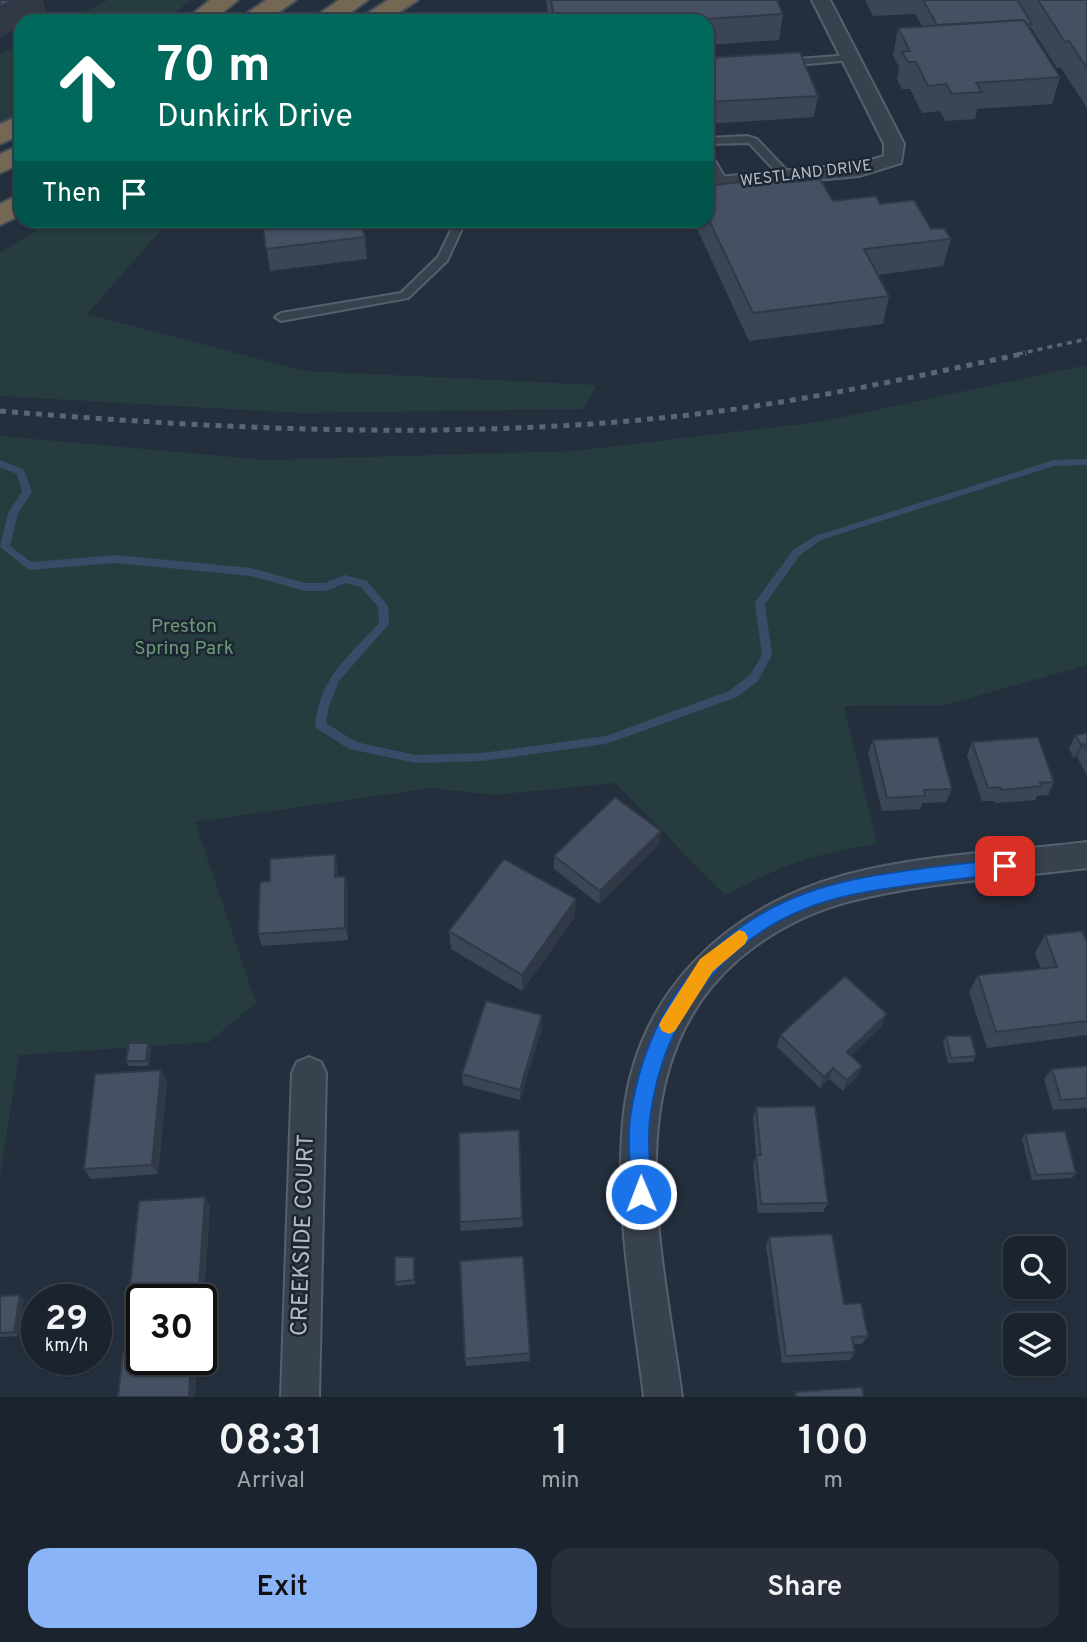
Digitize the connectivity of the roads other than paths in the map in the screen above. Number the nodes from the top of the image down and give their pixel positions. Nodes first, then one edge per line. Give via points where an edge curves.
1 (226, 0) edge
2 (284, 0) edge
3 (356, 0) edge
4 (406, 0) edge
5 (821, 0) edge
6 (206, 14) edge
7 (260, 14) edge
8 (333, 14) edge
9 (381, 14) edge
10 (850, 58) junction
11 (772, 64) edge
12 (714, 140) edge
13 (787, 177) junction
14 (715, 184) edge
15 (457, 228) edge
16 (281, 317) dead end
17 (1087, 855) edge
18 (309, 1073) dead end
19 (300, 1397) edge
20 (663, 1397) edge

1 - 6 highway
2 - 7 highway
3 - 8 highway
4 - 9 highway
5 - 10 street, WESTLAND DRIVE
10 - 11 lane
10 - 13 street, WESTLAND DRIVE via 894,144 894,159 859,170
12 - 13 lane via 753,141
13 - 14 street, WESTLAND DRIVE
15 - 16 lane via 443,259 404,296
17 - 20 street via 913,877 827,895 793,906 749,930 707,965 676,1008 653,1058 640,1121 641,1218
18 - 19 street, CREEKSIDE COURT

